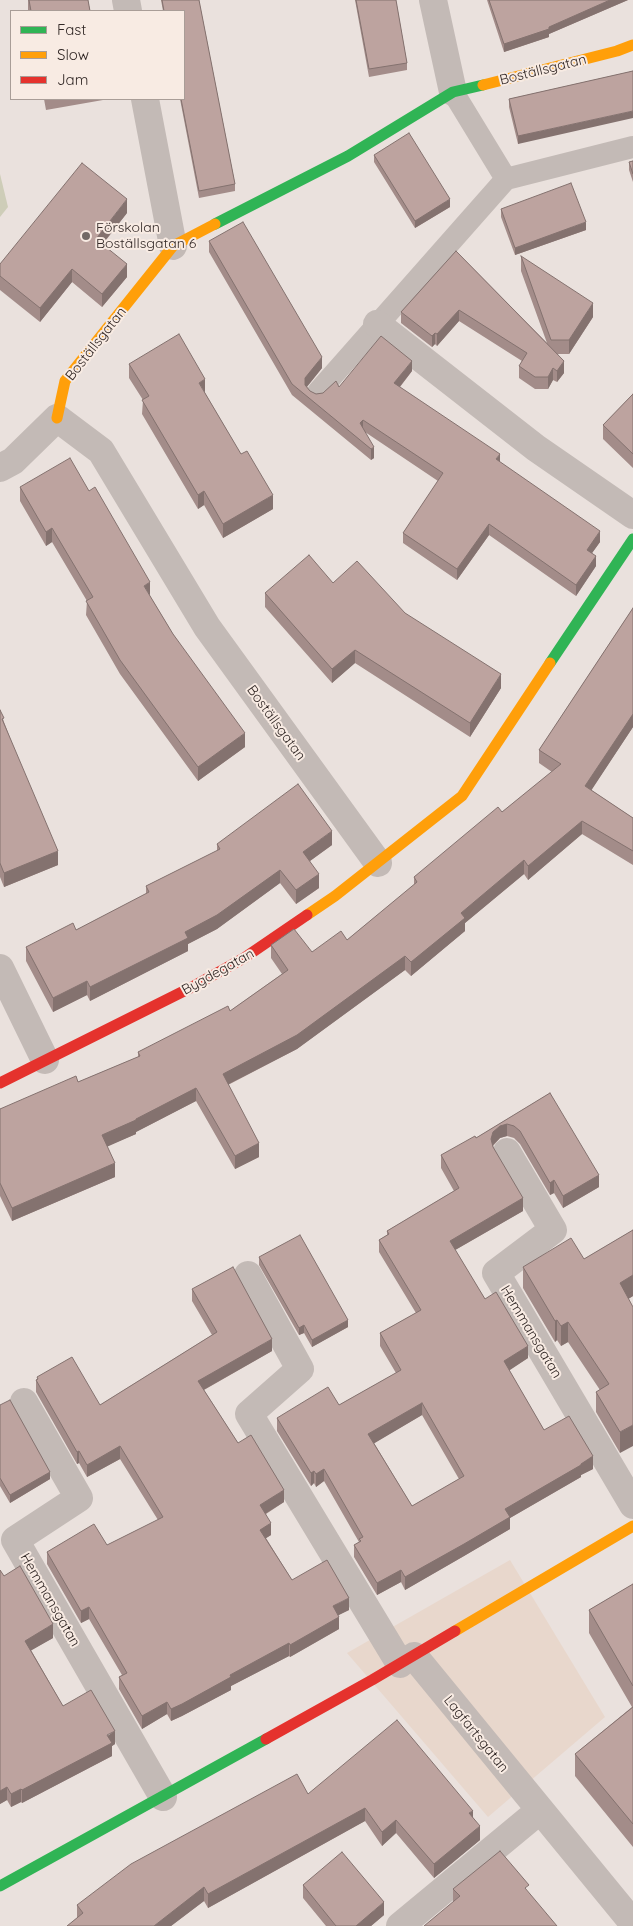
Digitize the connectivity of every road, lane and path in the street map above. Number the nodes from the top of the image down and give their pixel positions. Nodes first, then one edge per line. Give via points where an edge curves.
1 (433, 0) edge
2 (633, 45) edge
3 (453, 92) junction
4 (145, 100) edge
5 (633, 146) edge
6 (506, 179) junction
7 (173, 246) junction
8 (378, 324) junction
9 (318, 392) edge
10 (57, 418) junction
11 (0, 468) edge
12 (633, 515) edge
13 (633, 539) edge
14 (378, 864) junction
15 (0, 968) edge
16 (45, 1060) junction
17 (0, 1083) edge
18 (507, 1152) dead end
19 (248, 1275) dead end
20 (24, 1402) dead end
21 (633, 1505) edge
22 (633, 1526) edge
23 (407, 1660) junction
24 (163, 1797) junction
25 (540, 1811) junction
26 (0, 1886) edge
27 (633, 1924) edge
28 (400, 1926) edge

1 - 3 street
2 - 3 street, Boställsgatan
3 - 6 lane
3 - 7 street, Boställsgatan via 348,156
4 - 7 street
5 - 6 lane
6 - 8 lane
7 - 10 street, Boställsgatan via 65,382
8 - 9 lane
8 - 12 street via 536,448
10 - 11 street via 13,461
10 - 14 street, Boställsgatan via 102,452 207,627
13 - 14 street via 462,796
14 - 16 street, Bygdegatan via 244,958
15 - 16 street
16 - 17 street, Bygdegatan
18 - 21 street, Hemmansgatan via 553,1230 496,1273
19 - 23 street via 300,1369 250,1414
20 - 24 street, Hemmansgatan via 79,1498 15,1540
22 - 23 street
23 - 24 street
23 - 25 street, Lagfartsgatan
24 - 26 street
25 - 27 street, Lagfartsgatan
25 - 28 street

